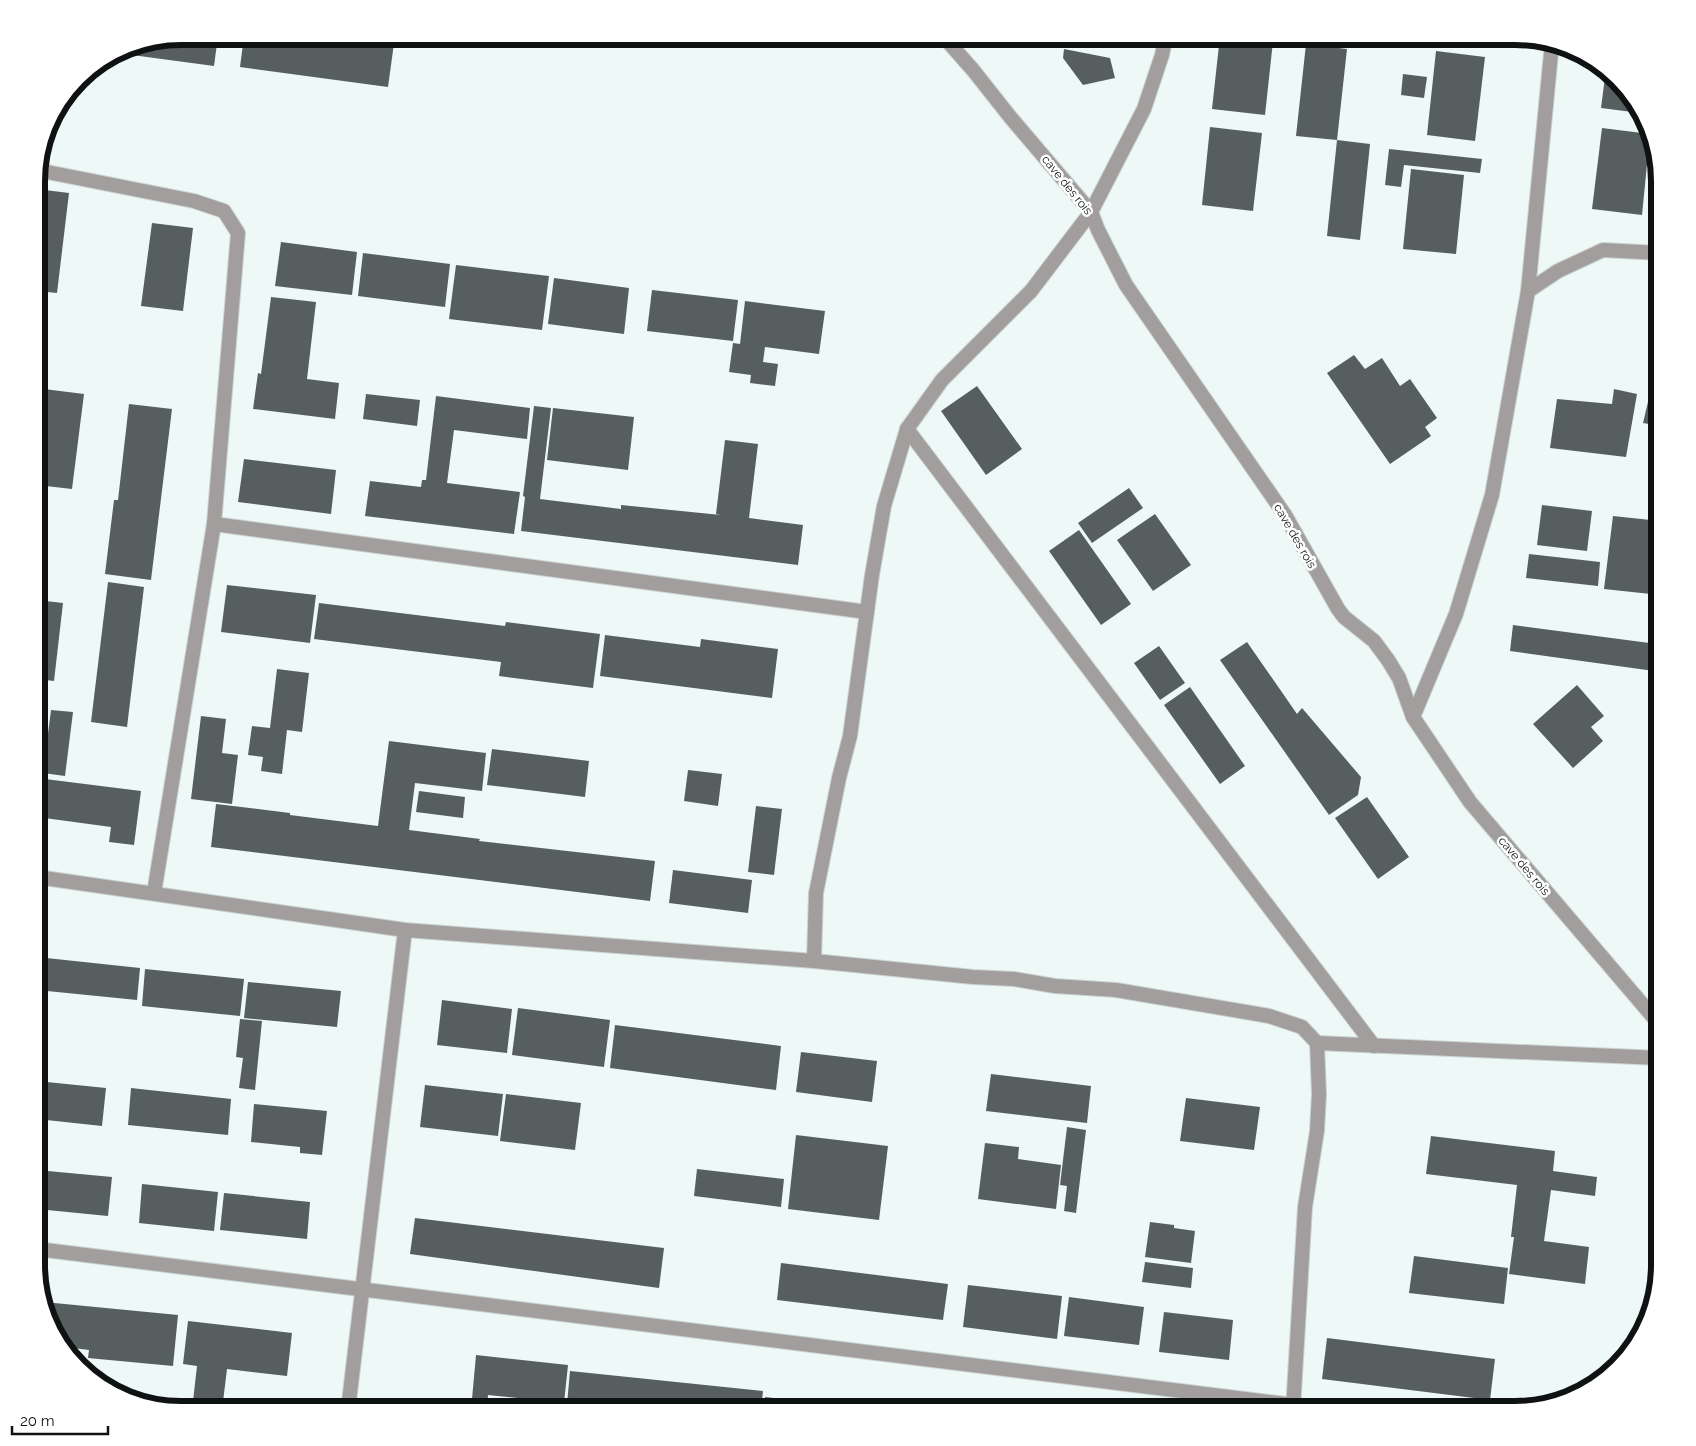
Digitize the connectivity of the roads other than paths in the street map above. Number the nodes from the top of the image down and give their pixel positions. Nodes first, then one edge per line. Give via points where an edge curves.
1 (951, 45) edge
2 (1164, 45) edge
3 (1551, 50) edge
4 (45, 172) edge
5 (1091, 212) junction
6 (1651, 253) edge
7 (1528, 291) junction
8 (907, 429) junction
9 (214, 524) junction
10 (867, 612) junction
11 (1413, 717) junction
12 (45, 878) edge
13 (154, 893) junction
14 (405, 930) junction
15 (814, 961) junction
16 (1651, 1014) edge
17 (1317, 1043) junction
18 (1374, 1046) junction
19 (1651, 1058) edge
20 (45, 1250) edge
21 (363, 1289) junction
22 (349, 1401) edge
23 (1239, 1401) edge
24 (1294, 1401) edge

1 - 5 street, cave des rois
2 - 5 street via 1144,109
3 - 7 street
4 - 9 street via 194,201 224,211 238,233
5 - 8 street via 1031,291 942,380
5 - 11 street, cave des rois via 1126,285 1285,515 1338,609 1374,641 1388,660 1399,678
6 - 7 street via 1604,250 1558,271
7 - 11 street via 1492,495 1456,614
8 - 10 street via 884,506
8 - 18 street
9 - 10 street
9 - 13 street
10 - 15 street via 850,736 816,893
11 - 16 street, cave des rois via 1470,802
12 - 13 street
13 - 14 street
14 - 15 street
14 - 21 street
15 - 17 street via 1116,990 1191,1002 1269,1016 1302,1027
17 - 18 street
17 - 24 street via 1317,1131 1305,1207
18 - 19 street
20 - 21 street
21 - 22 street
21 - 23 street

